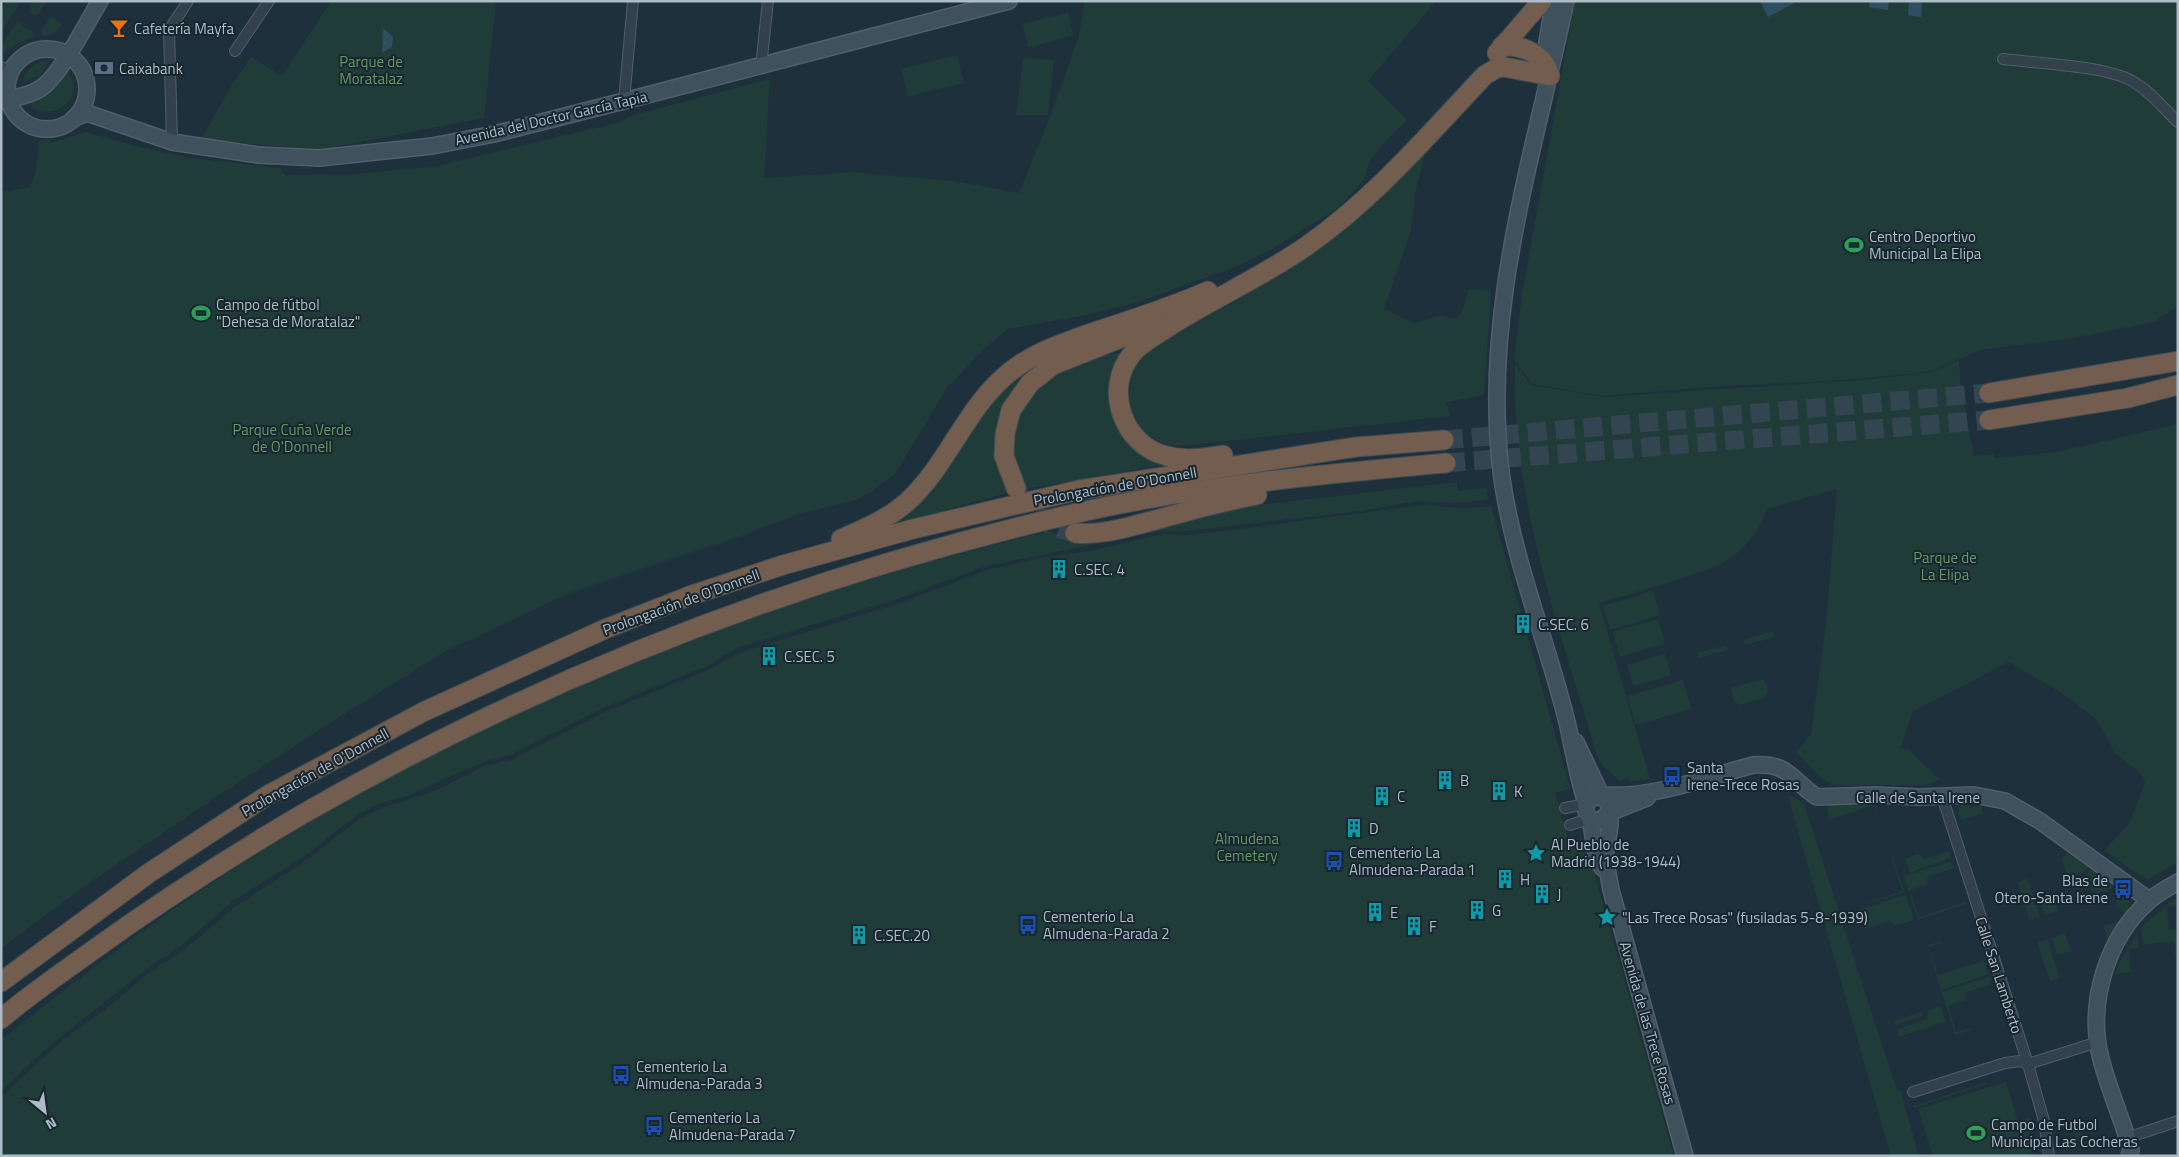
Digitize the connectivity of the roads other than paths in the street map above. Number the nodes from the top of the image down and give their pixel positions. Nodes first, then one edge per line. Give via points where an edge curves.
1 (100, 1) edge
2 (188, 1) edge
3 (269, 1) edge
4 (633, 1) edge
5 (768, 1) edge
6 (1009, 1) edge
7 (1542, 1) edge
8 (1554, 1) edge
9 (1566, 1) edge
10 (1502, 46) junction
11 (235, 51) dead end
12 (67, 54) junction
13 (2003, 59) dead end
14 (761, 66) junction
15 (6, 69) edge
16 (1545, 70) junction
17 (5, 100) edge
18 (624, 101) junction
19 (81, 112) junction
20 (2178, 122) edge
21 (172, 142) junction
22 (1416, 149) junction
23 (1272, 267) junction
24 (1200, 307) junction
25 (2178, 359) edge
26 (2178, 384) edge
27 (1990, 393) tunnel mouth
28 (2178, 395) edge
29 (2128, 398) junction
30 (1989, 420) tunnel mouth
31 (1444, 440) tunnel mouth
32 (1356, 447) junction
33 (1446, 463) tunnel mouth
34 (1317, 476) junction
35 (1016, 488) tunnel mouth
36 (1075, 533) tunnel mouth
37 (783, 566) junction
38 (1567, 723) junction
39 (1670, 789) junction
40 (1942, 796) junction
41 (1602, 797) junction
42 (1565, 808) dead end
43 (1589, 814) junction
44 (1608, 815) junction
45 (1570, 826) dead end
46 (2178, 882) edge
47 (1610, 890) junction
48 (2149, 900) junction
49 (1, 982) edge
50 (4, 1016) edge
51 (2098, 1042) junction
52 (2028, 1064) junction
53 (1914, 1092) dead end
54 (2178, 1121) edge
55 (2130, 1150) edge
56 (1685, 1156) edge
57 (2049, 1156) edge

1 - 12 street
2 - 21 street via 169,30
3 - 11 street
4 - 18 street
5 - 14 street
6 - 14 street, Avenida del Doctor García Tapia
7 - 10 highway
8 - 16 street
9 - 16 street
10 - 16 highway via 1521,47
10 - 22 highway
12 - 15 street via 57,50 34,51
12 - 17 street via 44,86
12 - 19 street via 84,75 87,92
13 - 20 street via 2104,72 2130,80 2143,88
14 - 18 street, Avenida del Doctor García Tapia
15 - 17 street
16 - 22 highway via 1497,68 1485,75
16 - 38 street, Avenida de las Trece Rosas via 1500,312 1496,376 1506,502
17 - 19 street via 23,121 41,128 62,125
18 - 21 street, Avenida del Doctor García Tapia via 432,146 319,158 258,155
19 - 21 street, Avenida del Doctor García Tapia
22 - 23 highway via 1350,213 1308,246
23 - 24 highway
23 - 37 highway via 1189,300 1069,341 1024,361 984,397 931,476 907,502 872,526
24 - 32 highway via 1140,346 1123,367 1119,404 1125,422 1137,440 1166,456 1193,458 1314,444
24 - 35 highway via 1052,365 1030,383 1011,410 1005,434 1004,456
25 - 27 highway
26 - 29 highway
28 - 29 highway
29 - 30 highway
31 - 32 highway, Prolongación de O'Donnell
32 - 37 highway, Prolongación de O'Donnell via 1079,490 913,529
33 - 34 highway, Prolongación de O'Donnell
34 - 36 highway via 1290,488 1220,502 1111,531
34 - 50 highway, Prolongación de O'Donnell via 1216,488 1089,511 927,551 764,602 604,665 411,754 245,848 129,924
37 - 49 highway, Prolongación de O'Donnell via 692,595 604,629 423,712 268,795 149,873
38 - 41 street, Avenida de las Trece Rosas
38 - 43 street, Avenida de las Trece Rosas via 1579,784
39 - 40 street, Calle de Santa Irene via 1765,764 1789,772 1817,797
39 - 41 street, Calle de Santa Irene
39 - 44 street, Calle de Santa Irene
40 - 48 street, Calle de Santa Irene via 1991,797 2018,807
40 - 52 street, Calle San Lamberto
41 - 43 street, Calle de Santa Irene via 1593,797
41 - 44 street, Avenida de las Trece Rosas via 1609,804
42 - 43 street, Calle de Santa Irene
43 - 44 street, Calle de Santa Irene via 1599,821
43 - 45 street
43 - 47 street, Avenida de las Trece Rosas via 1596,853
44 - 47 street, Avenida de las Trece Rosas via 1605,857
46 - 48 street
47 - 56 street, Avenida de las Trece Rosas
48 - 51 street via 2124,932 2106,965 2098,997
51 - 52 street
51 - 55 street
52 - 53 street via 2020,1061 2005,1063
52 - 57 street, Calle San Lamberto via 2044,1121
54 - 55 street

